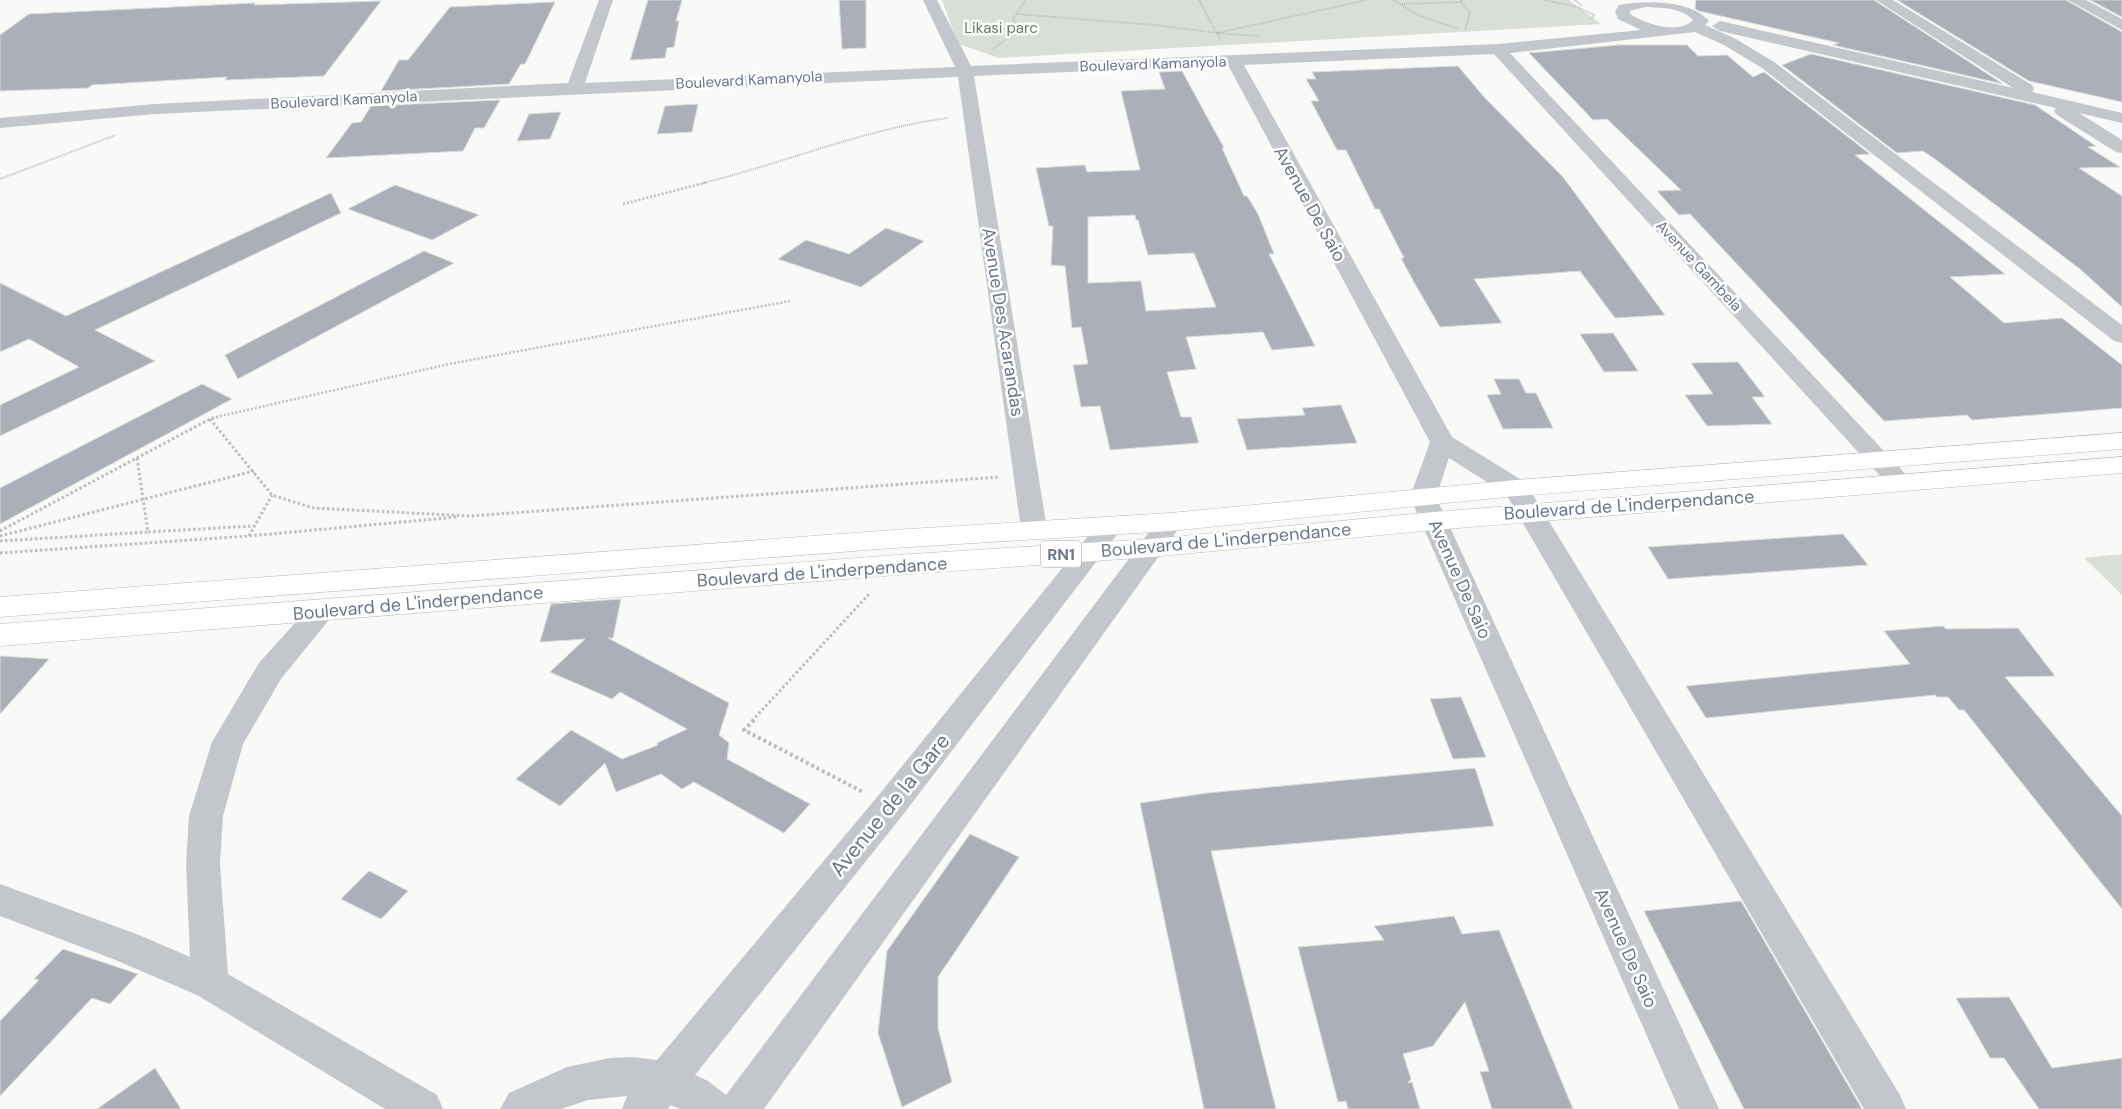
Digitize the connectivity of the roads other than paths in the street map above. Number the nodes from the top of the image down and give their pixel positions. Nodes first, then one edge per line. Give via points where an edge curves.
1 (606, 0) edge
2 (930, 0) edge
3 (1608, 0) edge
4 (1883, 0) edge
5 (2075, 0) edge
6 (1666, 2) edge
7 (1638, 3) edge
8 (2122, 25) edge
9 (1692, 26) junction
10 (1498, 49) junction
11 (1234, 62) junction
12 (964, 70) junction
13 (575, 88) junction
14 (2044, 100) junction
15 (2122, 118) edge
16 (0, 123) edge
17 (2122, 148) edge
18 (2122, 336) edge
19 (2122, 441) edge
20 (1442, 442) junction
21 (2071, 445) junction
22 (1879, 459) junction
23 (2122, 465) edge
24 (2093, 467) junction
25 (1901, 483) junction
26 (1523, 500) junction
27 (1428, 509) junction
28 (1110, 526) junction
29 (1034, 529) junction
30 (1161, 535) junction
31 (1091, 552) junction
32 (0, 606) edge
33 (322, 611) junction
34 (0, 635) edge
35 (0, 900) edge
36 (210, 983) junction
37 (654, 1095) edge
38 (423, 1109) edge
39 (520, 1109) edge
40 (711, 1109) edge
41 (740, 1109) edge
42 (1699, 1109) edge
43 (1886, 1109) edge

1 - 13 street
2 - 12 street, Avenue Des Acarandas
3 - 7 street
4 - 14 street
5 - 8 street
6 - 7 street
6 - 9 street via 1696,14
7 - 9 street via 1622,11 1627,20 1645,27
9 - 10 street, Boulevard Kamanyola
9 - 14 street
9 - 18 street via 1730,42 1768,65
10 - 11 street, Boulevard Kamanyola
10 - 22 street, Avenue Gambela
11 - 12 street, Boulevard Kamanyola
11 - 20 street, Avenue De Saio
12 - 13 street, Boulevard Kamanyola
12 - 29 street, Avenue Des Acarandas
13 - 16 street, Boulevard Kamanyola via 155,110
14 - 15 street
14 - 17 street
19 - 21 highway, Boulevard de L'inderpendance / RN1
20 - 26 street
20 - 27 street, Avenue De Saio
21 - 22 highway, Boulevard de L'inderpendance / RN1
21 - 24 highway
22 - 25 street, Avenue Gambela
22 - 26 highway, Boulevard de L'inderpendance / RN1
23 - 24 highway, Boulevard de L'inderpendance / RN1
24 - 25 highway, Boulevard de L'inderpendance / RN1
25 - 26 highway, Boulevard de L'inderpendance / RN1
26 - 27 highway, Boulevard de L'inderpendance / RN1
26 - 43 street
27 - 30 highway, Boulevard de L'inderpendance / RN1
27 - 42 street, Avenue De Saio
28 - 29 highway, Boulevard de L'inderpendance / RN1
28 - 30 highway, Boulevard de L'inderpendance / RN1
28 - 31 street, Avenue de la Gare
29 - 32 highway, Boulevard de L'inderpendance / RN1
30 - 31 highway, Boulevard de L'inderpendance / RN1
30 - 41 street
31 - 33 highway, Boulevard de L'inderpendance / RN1
31 - 37 street, Avenue de la Gare via 890,806
33 - 34 highway, Boulevard de L'inderpendance / RN1
33 - 36 street via 270,671 228,742 217,778 206,816 203,864
35 - 36 street
36 - 38 street
37 - 39 street via 620,1075 572,1084
37 - 40 street via 700,1098

